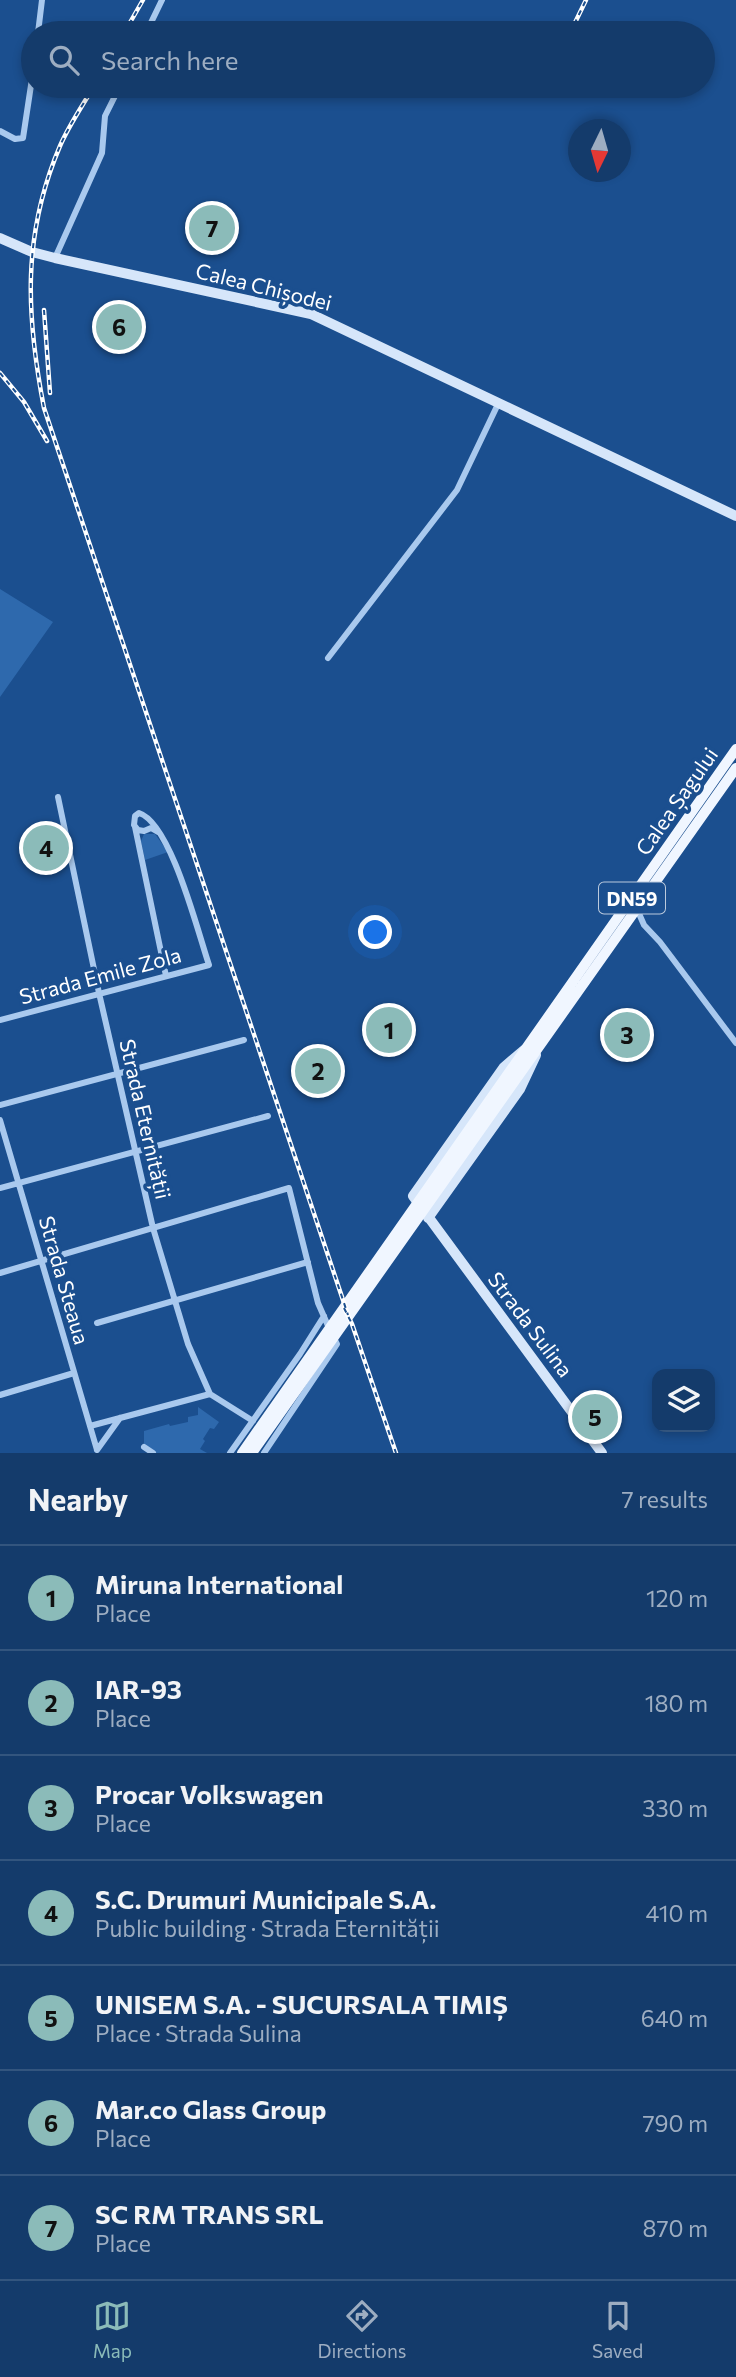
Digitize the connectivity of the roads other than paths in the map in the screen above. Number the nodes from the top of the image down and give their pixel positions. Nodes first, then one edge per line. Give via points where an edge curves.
1 (43, 0) edge
2 (162, 0) edge
3 (40, 21) edge
4 (152, 21) edge
5 (29, 98) edge
6 (114, 98) edge
7 (0, 131) edge
8 (0, 237) edge
9 (55, 258) junction
10 (500, 402) junction
11 (736, 516) edge
12 (328, 659) dead end
13 (736, 749) edge
14 (736, 768) edge
15 (58, 797) dead end
16 (149, 820) junction
17 (135, 826) junction
18 (145, 830) junction
19 (158, 832) junction
20 (138, 838) junction
21 (636, 907) junction
22 (627, 920) junction
23 (644, 925) junction
24 (166, 976) junction
25 (99, 993) junction
26 (0, 1020) edge
27 (244, 1040) dead end
28 (736, 1044) edge
29 (533, 1047) junction
30 (117, 1073) junction
31 (0, 1105) edge
32 (268, 1116) dead end
33 (0, 1121) edge
34 (134, 1152) junction
35 (18, 1184) junction
36 (0, 1188) edge
37 (413, 1196) joint
38 (428, 1218) junction
39 (153, 1228) junction
40 (41, 1261) junction
41 (309, 1262) junction
42 (0, 1273) edge
43 (175, 1301) junction
44 (324, 1316) junction
45 (97, 1323) dead end
46 (289, 1369) junction
47 (74, 1373) junction
48 (309, 1384) junction
49 (210, 1394) junction
50 (0, 1395) edge
51 (120, 1418) junction
52 (253, 1421) junction
53 (90, 1426) junction
54 (258, 1438) junction
55 (144, 1447) dead end
56 (95, 1451) edge
57 (153, 1453) edge
58 (230, 1453) edge
59 (242, 1453) edge
60 (252, 1453) edge
61 (264, 1453) edge
62 (602, 1453) edge

1 - 3 street
2 - 4 street
5 - 7 street via 23,138
6 - 9 street via 105,116 102,153
8 - 9 main road, Calea Chișodei
9 - 10 main road, Calea Chișodei via 311,314
10 - 11 main road, Calea Chișodei
10 - 12 street via 457,490
13 - 29 main road, Calea Șagului / DN59
14 - 21 main road, Calea Șagului / DN59
15 - 25 street, Strada Eternității
16 - 17 street via 137,814
16 - 18 street
16 - 19 street
17 - 18 street
17 - 20 street
18 - 19 street
18 - 20 street
19 - 24 street, Strada Emile Zola via 173,856 209,965
20 - 24 street
21 - 22 main road, Calea Șagului / DN59
21 - 23 street
22 - 23 street
22 - 29 main road, Calea Șagului / DN59
23 - 28 street
24 - 25 street, Strada Emile Zola
25 - 26 street, Strada Emile Zola
25 - 30 street, Strada Eternității
27 - 30 street
29 - 37 main road, Calea Șagului via 504,1067
29 - 38 main road, Calea Șagului via 531,1069 520,1089
29 - 54 main road, Calea Șagului / DN59
30 - 31 street
30 - 34 street, Strada Eternității
32 - 34 street
33 - 35 street, Strada Steaua
34 - 35 street
34 - 39 street, Strada Eternității
35 - 36 street
35 - 40 street, Strada Steaua
37 - 38 main road, Strada Sulina
38 - 62 main road, Strada Sulina
39 - 40 street
39 - 41 street via 289,1188
39 - 43 street, Strada Eternității
40 - 42 street
40 - 47 street, Strada Steaua
41 - 43 street
41 - 44 street
43 - 45 street
43 - 49 street, Strada Eternității
44 - 46 street
44 - 48 street via 337,1345
46 - 48 street via 307,1368
46 - 52 street
47 - 50 street
47 - 53 street, Strada Steaua
48 - 61 street
49 - 51 street
49 - 52 street
51 - 53 street
51 - 56 street
52 - 58 street
53 - 56 street, Strada Steaua
54 - 59 main road, Calea Șagului / DN59
54 - 60 main road, Calea Șagului / DN59
55 - 57 street

